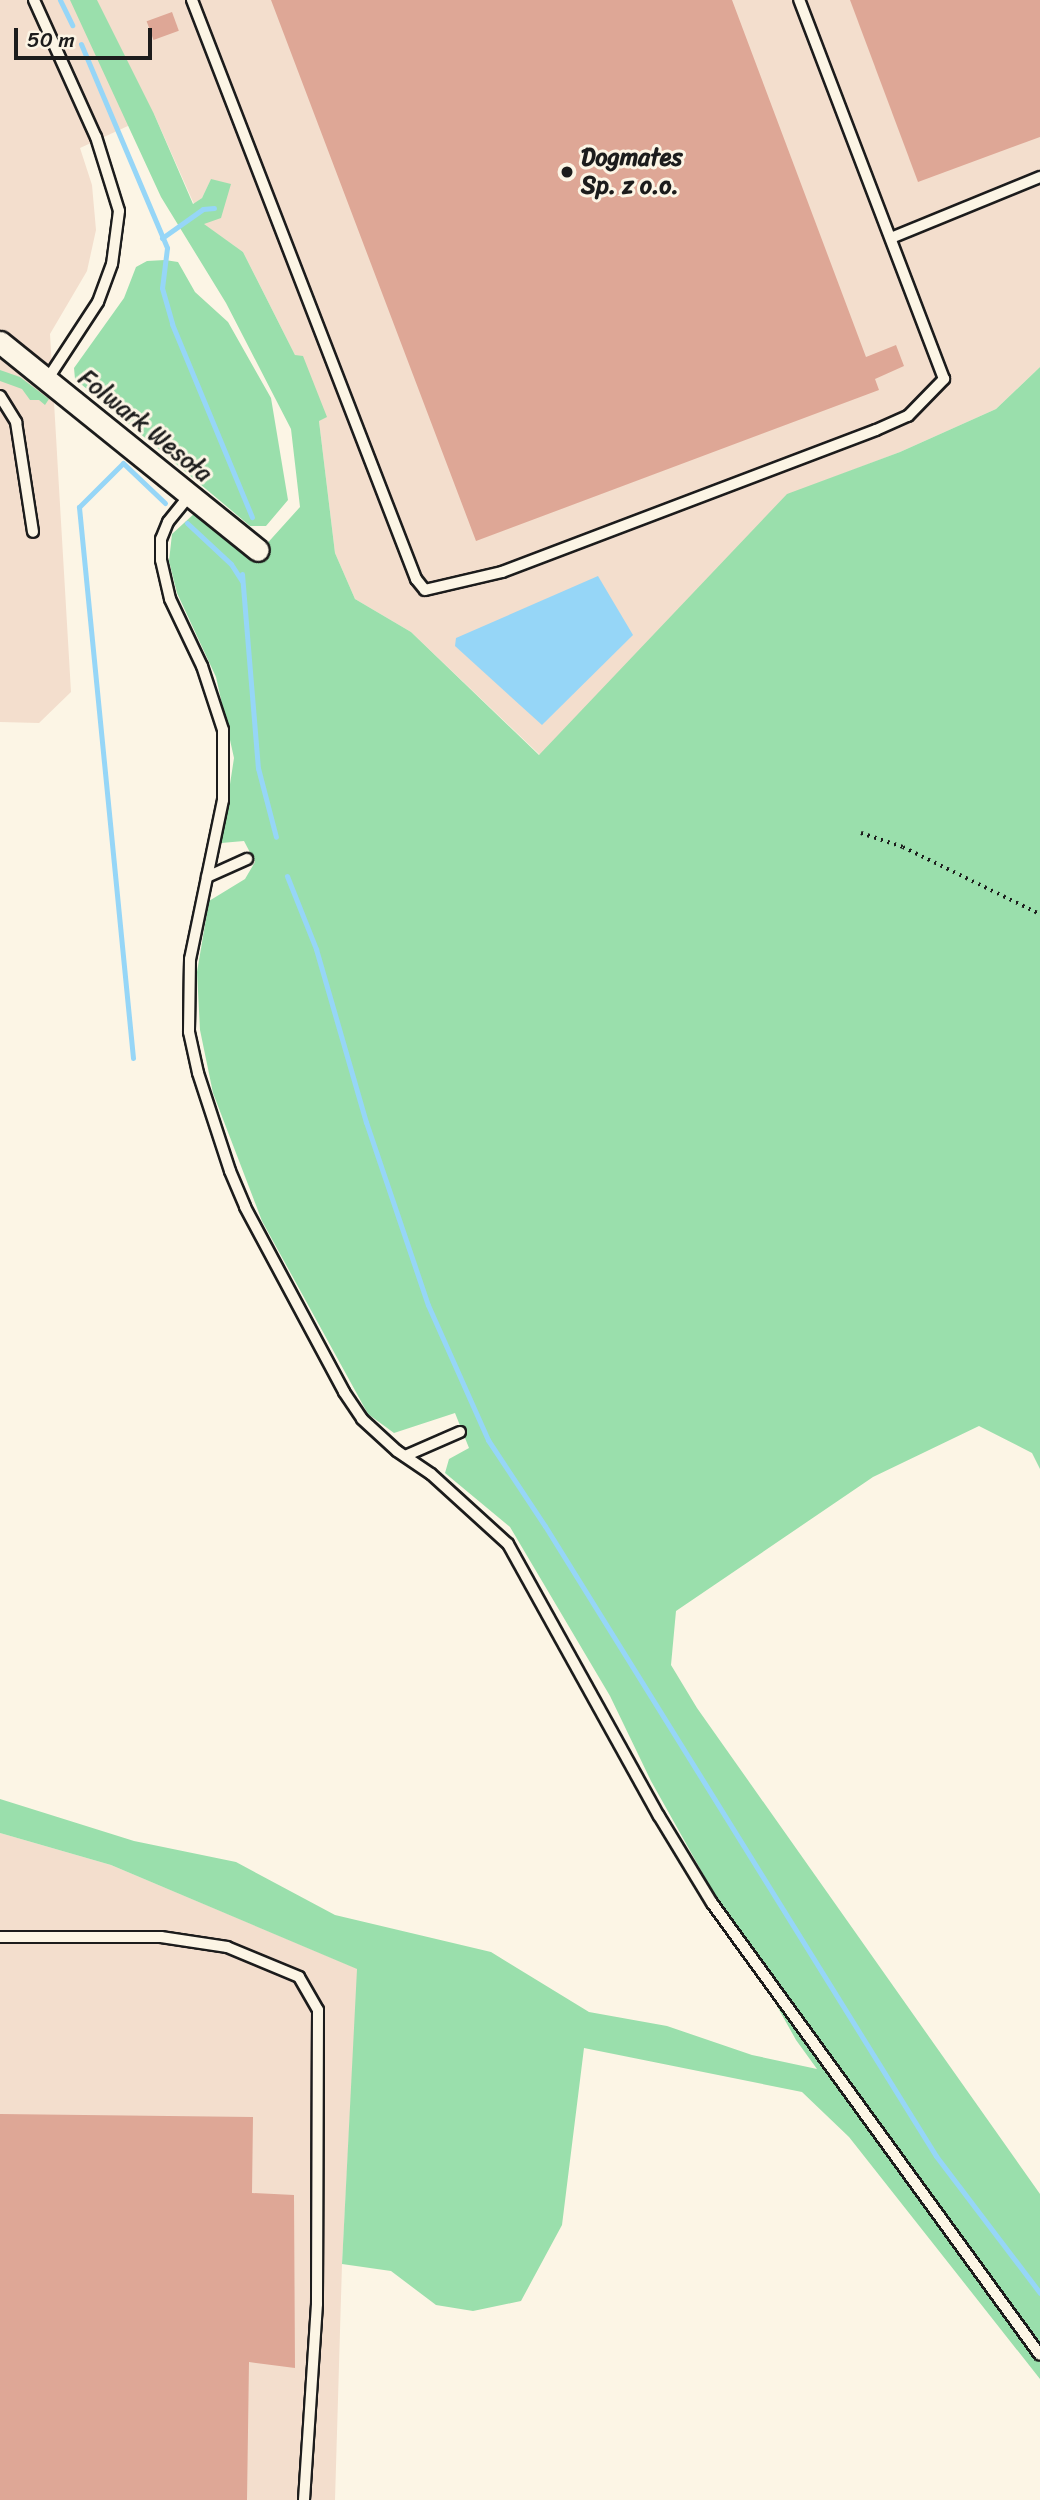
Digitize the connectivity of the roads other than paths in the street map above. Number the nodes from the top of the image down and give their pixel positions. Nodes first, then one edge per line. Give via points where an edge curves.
1 (34, 0) edge
2 (192, 0) edge
3 (799, 0) edge
4 (1040, 177) edge
5 (891, 238) junction
6 (0, 342) edge
7 (47, 380) junction
8 (0, 396) edge
9 (189, 496) junction
10 (33, 532) dead end
11 (258, 550) dead end
12 (247, 859) dead end
13 (207, 877) junction
14 (460, 1433) dead end
15 (405, 1456) junction
16 (0, 1937) edge
17 (1040, 2355) edge
18 (304, 2500) edge

1 - 7 lane via 96,137 119,211 112,264 99,302
2 - 5 lane via 416,579 425,590 502,572 908,416 944,379
3 - 5 lane
4 - 5 lane
6 - 7 street, Folwark Wesoła
7 - 9 street, Folwark Wesoła
8 - 10 lane via 16,422
9 - 11 street, Folwark Wesoła
9 - 13 lane via 168,522 161,539 161,560 170,598 202,666 223,730 223,800
12 - 13 lane
13 - 15 lane via 190,959 189,1032 230,1171 344,1392 378,1436
14 - 15 lane
15 - 17 lane via 508,1544 712,1903
16 - 18 lane via 161,1937 227,1947 299,1977 318,2010 317,2304

